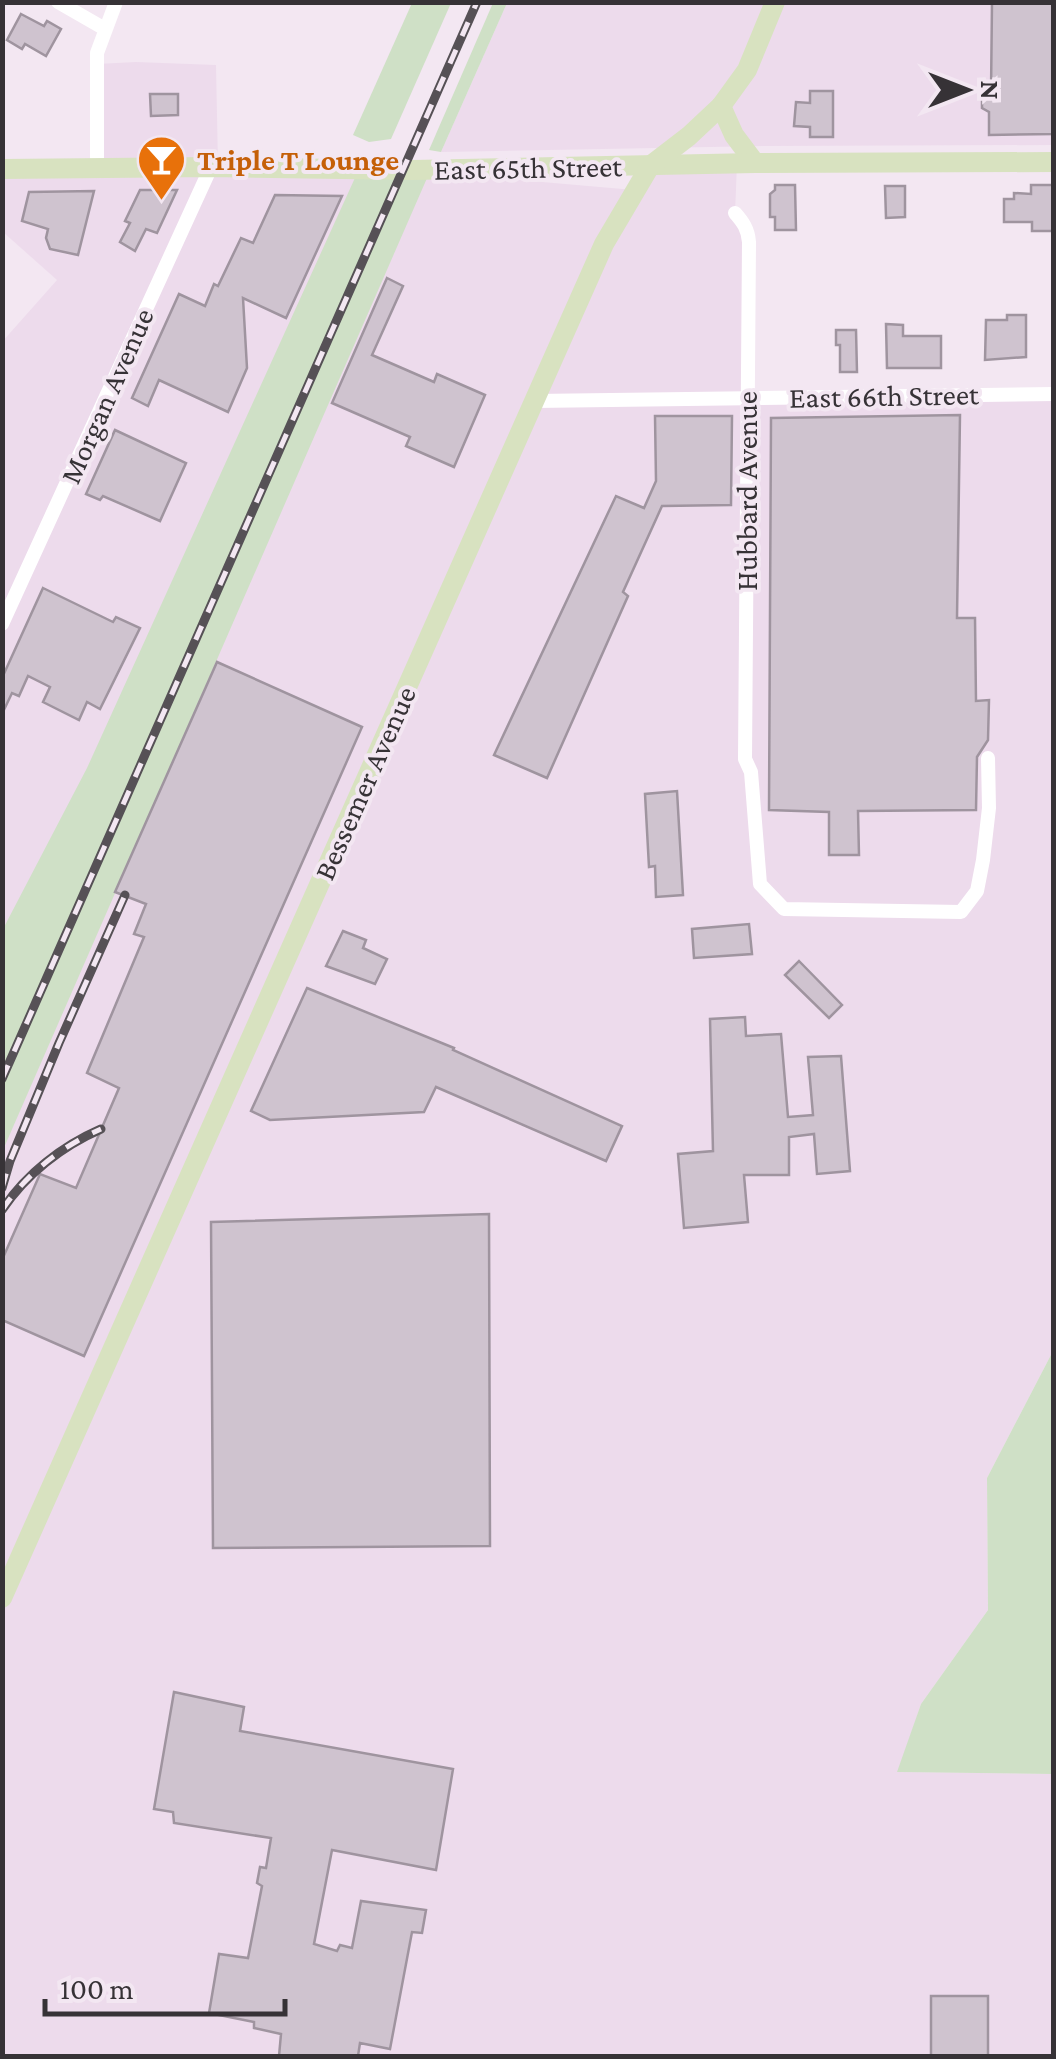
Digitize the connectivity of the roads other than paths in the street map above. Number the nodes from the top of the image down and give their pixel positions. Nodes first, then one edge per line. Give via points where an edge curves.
1 (58, 2) edge
2 (116, 2) edge
3 (775, 2) edge
4 (105, 29) junction
5 (721, 106) junction
6 (1054, 162) edge
7 (755, 163) junction
8 (650, 166) junction
9 (211, 167) junction
10 (2, 169) edge
11 (97, 170) junction
12 (734, 213) dead end
13 (1054, 394) edge
14 (748, 397) junction
15 (534, 401) junction
16 (2, 624) edge
17 (988, 758) dead end
18 (2, 1598) edge

1 - 4 street
2 - 4 street
3 - 5 street, Bessemer Avenue via 746,70
4 - 11 street via 97,53
5 - 7 street
5 - 8 street, Bessemer Avenue
6 - 7 street, East 65th Street
7 - 8 street, East 65th Street
8 - 9 street, East 65th Street
8 - 15 street, Bessemer Avenue via 604,244
9 - 11 street, East 65th Street
9 - 16 street, Morgan Avenue
10 - 11 street, East 65th Street
12 - 14 street, Hubbard Avenue via 749,242
13 - 14 street, East 66th Street
14 - 15 street, East 66th Street
14 - 17 street, Hubbard Avenue via 745,759 760,884 784,909 961,912 977,891 989,808
15 - 18 street, Bessemer Avenue

